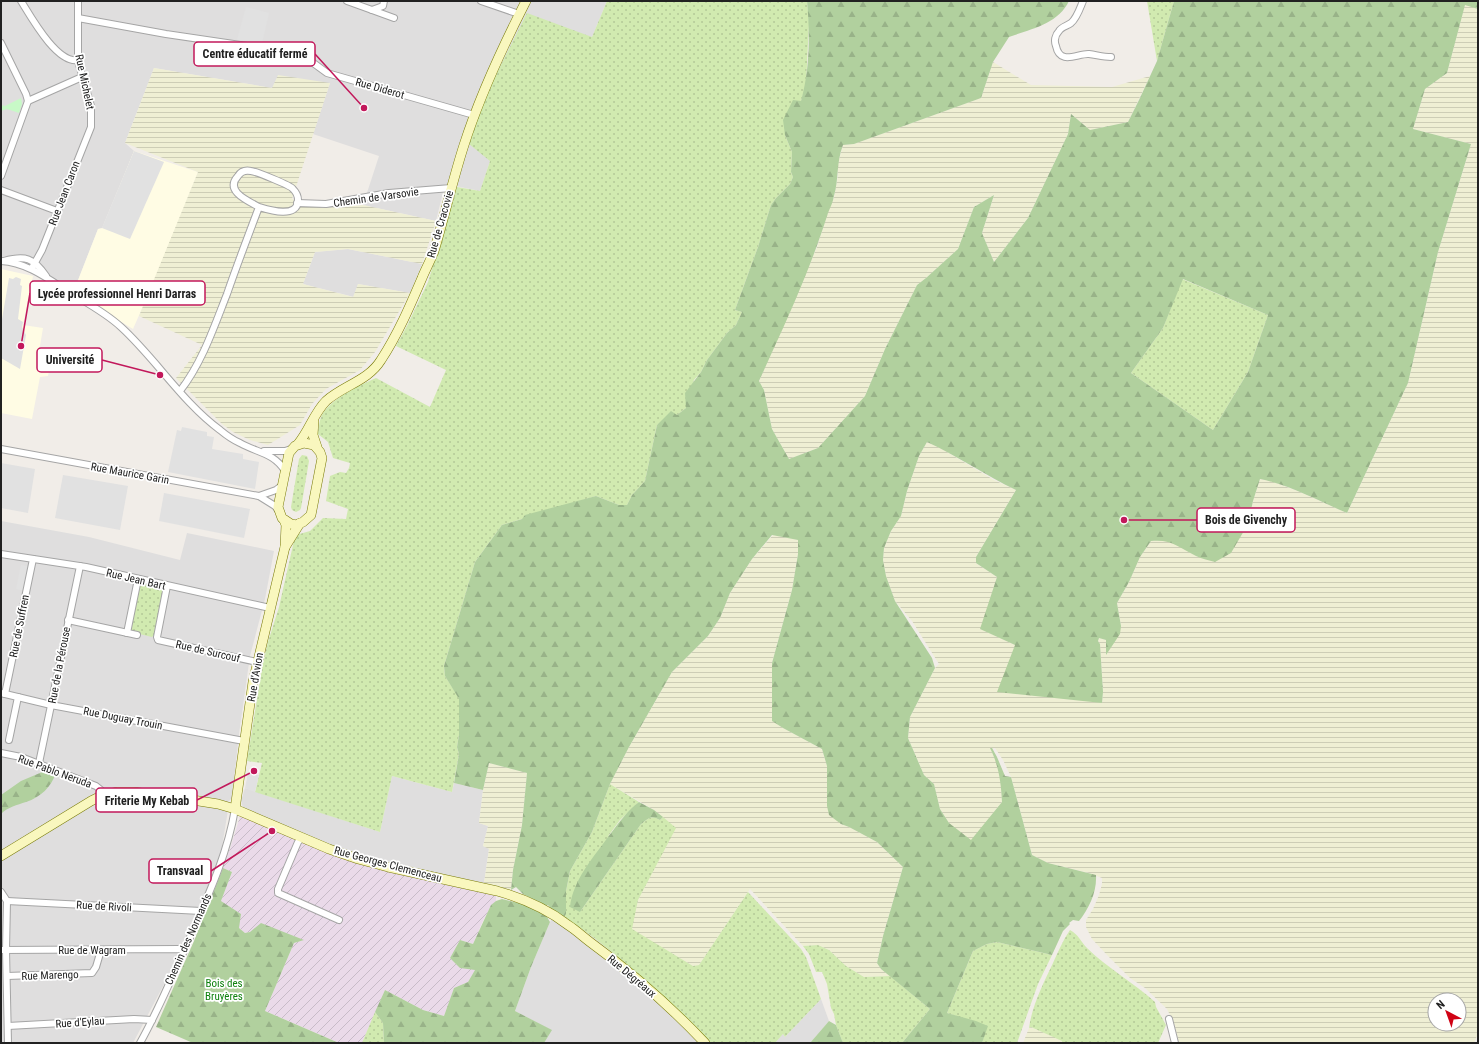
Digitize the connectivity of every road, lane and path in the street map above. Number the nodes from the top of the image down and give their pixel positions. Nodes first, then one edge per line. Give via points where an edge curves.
1 (21, 1) edge
2 (78, 1) edge
3 (347, 1) edge
4 (384, 1) edge
5 (481, 1) edge
6 (526, 1) edge
7 (1083, 1) edge
8 (372, 10) junction
9 (520, 14) junction
10 (78, 18) junction
11 (394, 18) dead end
12 (1, 43) edge
13 (1110, 57) dead end
14 (78, 60) junction
15 (82, 77) junction
16 (28, 101) junction
17 (474, 114) junction
18 (92, 116) joint
19 (1, 176) edge
20 (451, 188) junction
21 (1, 190) edge
22 (297, 203) junction
23 (259, 207) junction
24 (57, 212) junction
25 (3, 261) edge
26 (35, 262) junction
27 (32, 268) junction
28 (47, 278) junction
29 (180, 391) junction
30 (315, 418) junction
31 (295, 446) junction
32 (317, 447) junction
33 (1, 449) edge
34 (261, 451) junction
35 (285, 471) junction
36 (283, 485) junction
37 (259, 496) junction
38 (278, 510) junction
39 (284, 520) junction
40 (300, 523) junction
41 (285, 547) junction
42 (1, 554) edge
43 (32, 559) junction
44 (80, 566) junction
45 (138, 579) junction
46 (168, 586) junction
47 (270, 608) junction
48 (68, 620) junction
49 (127, 633) junction
50 (137, 635) dead end
51 (257, 662) junction
52 (3, 694) edge
53 (18, 697) junction
54 (51, 704) junction
55 (8, 740) dead end
56 (244, 741) junction
57 (1, 753) edge
58 (39, 763) junction
59 (103, 795) junction
60 (235, 809) junction
61 (302, 838) junction
62 (1, 856) edge
63 (1, 892) edge
64 (7, 902) junction
65 (201, 911) junction
66 (554, 916) joint
67 (339, 920) dead end
68 (4, 950) edge
69 (101, 950) junction
70 (184, 951) junction
71 (7, 976) junction
72 (1169, 1019) dead end
73 (152, 1020) junction
74 (8, 1026) junction
75 (8, 1043) edge
76 (140, 1043) edge
77 (705, 1043) edge
78 (1176, 1043) edge

1 - 14 street via 52,47 68,60
2 - 10 street, Rue Michelet
3 - 8 street
4 - 8 street via 383,6
5 - 9 street
6 - 9 street, Rue de Cracovie
7 - 13 street via 1074,21 1059,30 1056,35 1056,48 1068,58 1090,54
8 - 11 street
9 - 17 street, Rue de Cracovie via 494,64
10 - 14 street, Rue Michelet
10 - 17 street, Rue Diderot via 301,54 327,73
12 - 16 street
14 - 15 street, Rue Michelet
15 - 16 street
15 - 18 street, Rue Michelet
16 - 19 street
17 - 20 street, Rue de Cracovie
18 - 24 street, Rue Jean Caron via 91,127
20 - 22 street, Chemin de Varsovie via 389,193 326,204
20 - 30 street, Rue de Cracovie via 435,249 402,324 381,361 368,375 327,401
21 - 24 street
22 - 23 street via 290,211 282,213
22 - 23 street via 296,192 292,187 252,171 243,171 234,182 235,191
23 - 29 street via 214,327 195,368
24 - 26 street, Rue Jean Caron
25 - 26 street via 27,258
25 - 27 street
26 - 27 street, Rue Jean Caron
26 - 28 street
27 - 28 street
28 - 29 street via 121,327
29 - 34 street via 219,430 240,443
30 - 31 street, Rue de Cracovie
30 - 32 street via 313,435
31 - 32 street via 307,443
31 - 34 street via 285,451
31 - 35 street, Rue de Cracovie via 289,453
32 - 40 street, Rue d'Avion via 322,458 312,511 308,518
33 - 37 street, Rue Maurice Garin
34 - 35 street via 277,461
35 - 36 street, Rue de Cracovie
36 - 37 street
36 - 38 street, Rue de Cracovie
37 - 38 street, Rue Maurice Garin
38 - 39 street
39 - 40 street via 291,524
39 - 41 street, Rue d'Avion
40 - 41 street, Rue d'Avion
41 - 47 street, Rue d'Avion
42 - 43 street, Rue Jean Bart
43 - 44 street, Rue Jean Bart
43 - 52 street, Rue de Suffren
44 - 45 street, Rue Jean Bart
44 - 48 street, Rue de la Pérouse
45 - 46 street, Rue Jean Bart
45 - 49 street
46 - 47 street, Rue Jean Bart
46 - 51 street, Rue de Surcouf via 158,640
47 - 51 street, Rue d'Avion
48 - 49 street
48 - 54 street, Rue de la Pérouse
49 - 50 street
51 - 56 street, Rue d'Avion
52 - 53 street, Rue Duguay Trouin
53 - 54 street, Rue Duguay Trouin
53 - 55 street
54 - 56 street, Rue Duguay Trouin
54 - 58 street, Rue de la Pérouse
56 - 60 street, Rue d'Avion
57 - 58 street, Rue Pablo Neruda
58 - 59 street, Rue Pablo Neruda via 96,786
59 - 60 street, Rue Georges Clemenceau via 133,792 218,804
59 - 62 street, Rue Georges Clemenceau
60 - 61 street, Rue Georges Clemenceau
60 - 65 street, Chemin des Normands via 223,856
61 - 66 street, Rue Georges Clemenceau via 358,859 513,895
61 - 67 street via 298,842 278,894
63 - 64 street
64 - 65 street, Rue de Rivoli
64 - 68 street
65 - 70 street, Chemin des Normands
66 - 77 street, Rue Dégréaux via 568,924 646,987
68 - 69 street, Rue de Wagram
68 - 71 street
69 - 70 street, Rue de Wagram
69 - 71 street, Rue Marengo via 92,973
70 - 73 street, Chemin des Normands
71 - 74 street
72 - 78 street
73 - 74 street, Rue d'Eylau
73 - 76 street, Chemin des Normands
74 - 75 street

